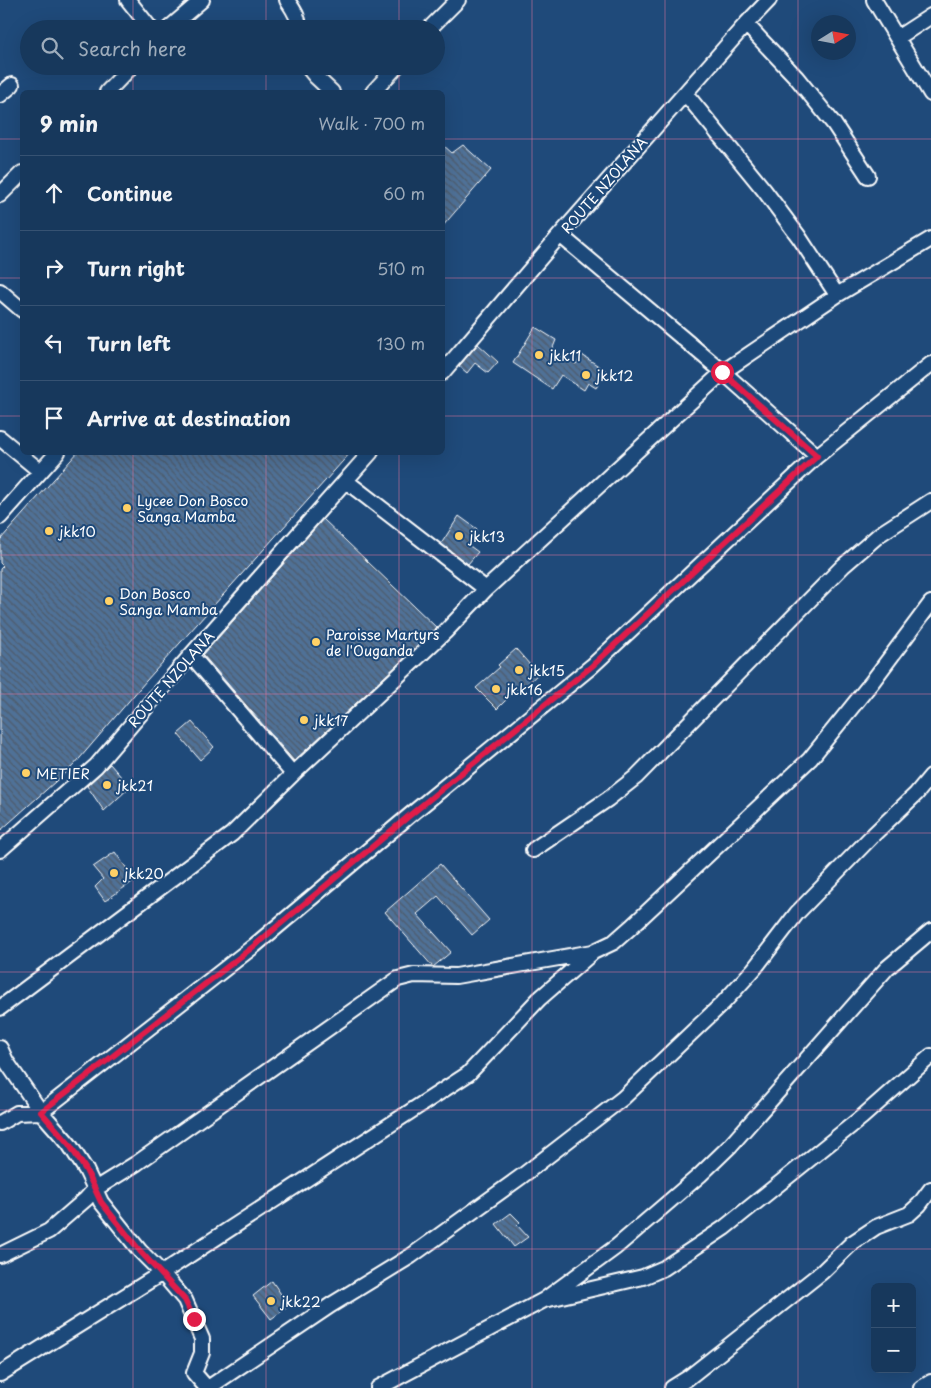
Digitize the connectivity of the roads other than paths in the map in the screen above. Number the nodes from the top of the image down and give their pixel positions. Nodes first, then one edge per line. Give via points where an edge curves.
1 (128, 0) edge
2 (202, 0) edge
3 (287, 0) edge
4 (458, 0) edge
5 (769, 0) edge
6 (874, 0) edge
7 (931, 16) edge
8 (144, 20) edge
9 (179, 20) edge
10 (298, 20) edge
11 (438, 20) edge
12 (746, 24) junction
13 (897, 38) junction
14 (123, 75) edge
15 (314, 75) edge
16 (389, 75) edge
17 (12, 85) dead end
18 (108, 90) edge
19 (330, 90) edge
20 (375, 90) edge
21 (685, 93) junction
22 (0, 94) edge
23 (931, 94) edge
24 (20, 175) edge
25 (868, 176) dead end
26 (0, 195) edge
27 (560, 235) junction
28 (931, 239) edge
29 (0, 291) edge
30 (837, 295) junction
31 (20, 308) edge
32 (931, 364) edge
33 (445, 370) edge
34 (722, 372) junction
35 (0, 438) edge
36 (20, 454) edge
37 (21, 455) edge
38 (55, 455) edge
39 (368, 455) edge
40 (817, 456) junction
41 (40, 471) junction
42 (346, 481) junction
43 (929, 504) edge
44 (0, 517) edge
45 (486, 589) junction
46 (931, 603) edge
47 (191, 655) junction
48 (293, 774) junction
49 (931, 776) edge
50 (0, 850) edge
51 (533, 850) dead end
52 (931, 931) edge
53 (593, 952) junction
54 (0, 1008) edge
55 (0, 1048) edge
56 (931, 1056) edge
57 (3, 1063) edge
58 (41, 1112) junction
59 (0, 1123) edge
60 (94, 1189) junction
61 (931, 1189) edge
62 (0, 1255) edge
63 (162, 1273) junction
64 (544, 1300) junction
65 (0, 1374) edge
66 (931, 1382) edge
67 (208, 1388) edge
68 (378, 1388) edge
69 (672, 1388) edge
70 (921, 1388) edge

1 - 8 street
2 - 9 street
3 - 10 street
4 - 11 street
5 - 12 street, ROUTE NZOLANA
6 - 13 street
7 - 13 street
12 - 21 street, ROUTE NZOLANA
12 - 25 street via 796,76 834,124
13 - 23 street
14 - 18 street
15 - 19 street
16 - 20 street
17 - 22 street
21 - 27 street, ROUTE NZOLANA
21 - 30 street via 764,190
24 - 26 street
27 - 33 street, ROUTE NZOLANA
27 - 34 street
28 - 30 street
29 - 31 street
30 - 34 street
32 - 40 street
34 - 40 street
34 - 45 street
35 - 36 street
37 - 41 street
38 - 41 street
39 - 42 street, ROUTE NZOLANA
40 - 58 street via 592,666 254,946
41 - 44 street
42 - 45 street
42 - 47 street, ROUTE NZOLANA
43 - 51 street via 880,534 843,566 636,777 608,800
45 - 48 street via 445,632
46 - 53 street via 810,760 632,927 614,942
47 - 48 street
47 - 50 street, ROUTE NZOLANA via 96,766
48 - 54 street via 232,834
49 - 67 street via 797,913 723,1003 623,1098 411,1256 330,1305
52 - 64 street via 887,968 730,1146 700,1175 616,1247
53 - 60 street via 456,976 414,975 398,979 137,1163
53 - 63 street via 539,999 468,1074
55 - 57 street
56 - 64 street via 862,1117 724,1228 664,1268 643,1277
57 - 58 street
58 - 59 street via 17,1113
58 - 60 street via 69,1144
60 - 62 street via 48,1231
60 - 63 street via 140,1251
61 - 69 street via 909,1214 852,1243 822,1272
63 - 65 street
63 - 67 street via 185,1300 202,1339 202,1353 194,1373
64 - 68 street
66 - 70 street

